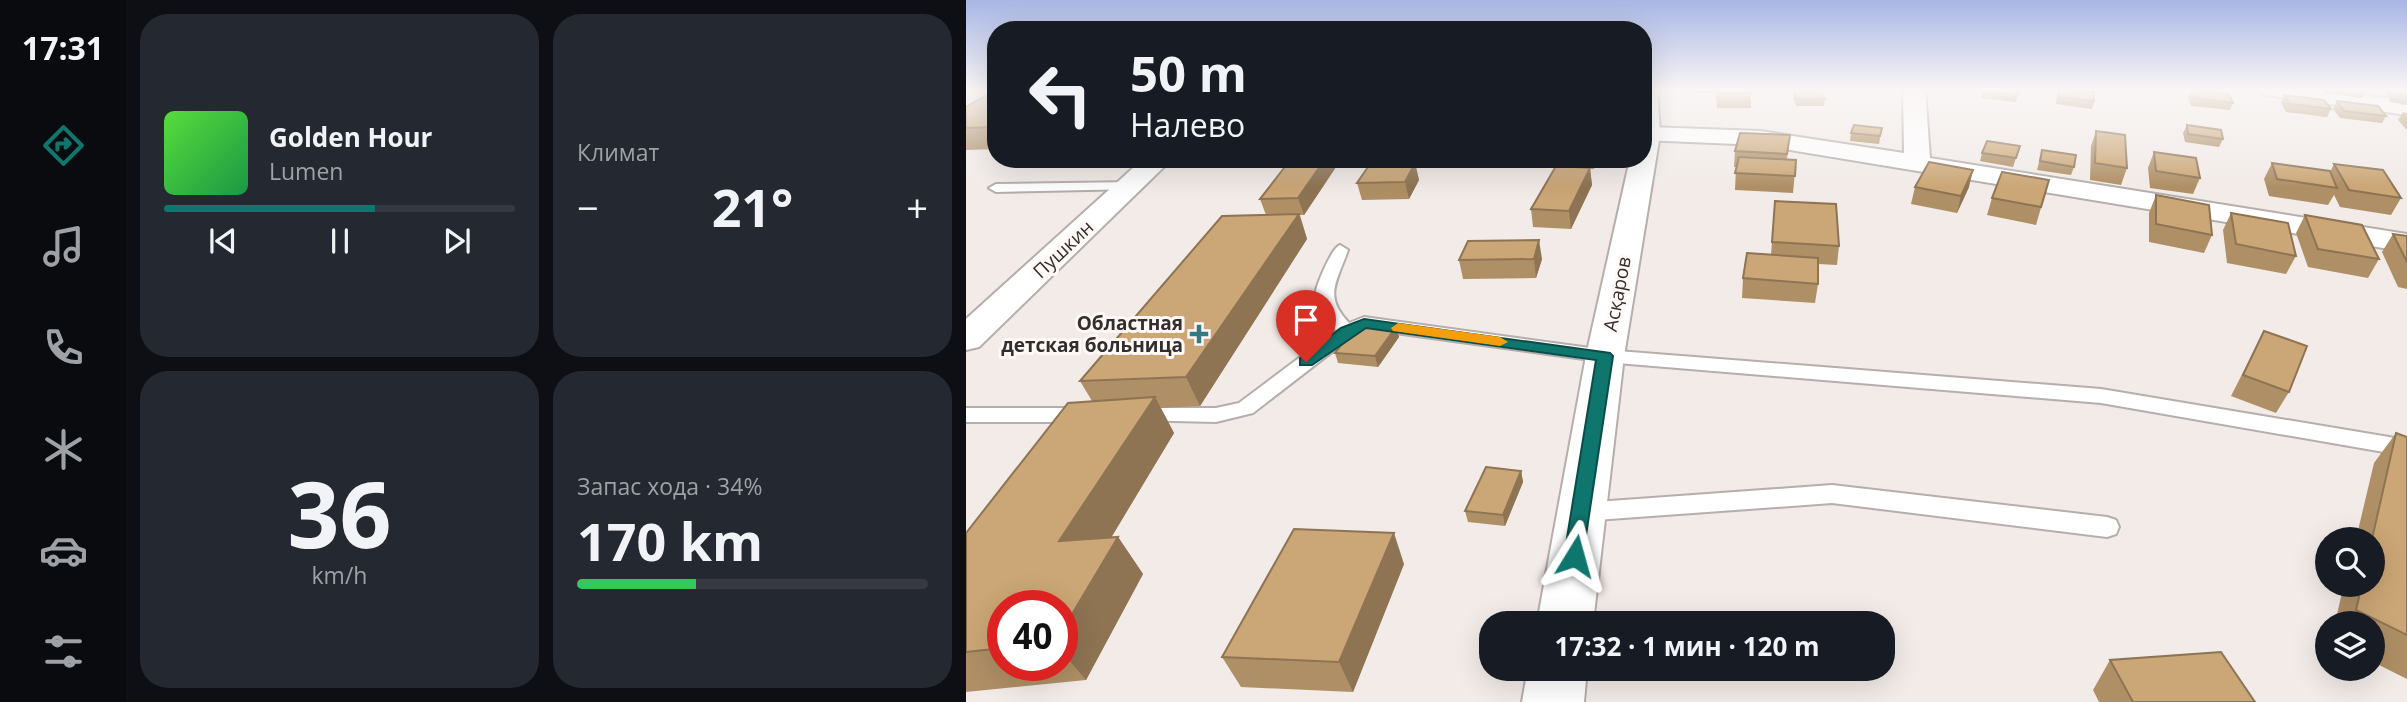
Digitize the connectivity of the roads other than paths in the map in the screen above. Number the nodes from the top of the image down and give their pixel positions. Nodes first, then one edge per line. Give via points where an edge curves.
1 (1915, 122) edge
2 (1652, 134) edge
3 (1917, 163) junction
4 (1150, 168) edge
5 (1641, 168) edge
6 (1131, 186) junction
7 (996, 188) dead end
8 (2407, 243) edge
9 (1340, 250) dead end
10 (1347, 331) junction
11 (966, 339) edge
12 (1605, 356) junction
13 (966, 415) edge
14 (2407, 448) edge
15 (1581, 512) junction
16 (2107, 527) dead end
17 (1567, 611) edge
18 (1556, 681) edge
19 (1553, 702) edge

1 - 3 street
2 - 3 street via 1760,138
3 - 8 street
4 - 6 street, Пушкин
5 - 12 street, Асқаров
6 - 7 lane
6 - 11 street, Пушкин
9 - 10 lane via 1323,298 1328,311
10 - 12 lane via 1364,323
10 - 13 lane via 1246,408 1216,415
12 - 14 lane via 2101,396
12 - 15 street, Асқаров
15 - 16 lane via 1832,495
15 - 17 street, Асқаров
18 - 19 street

